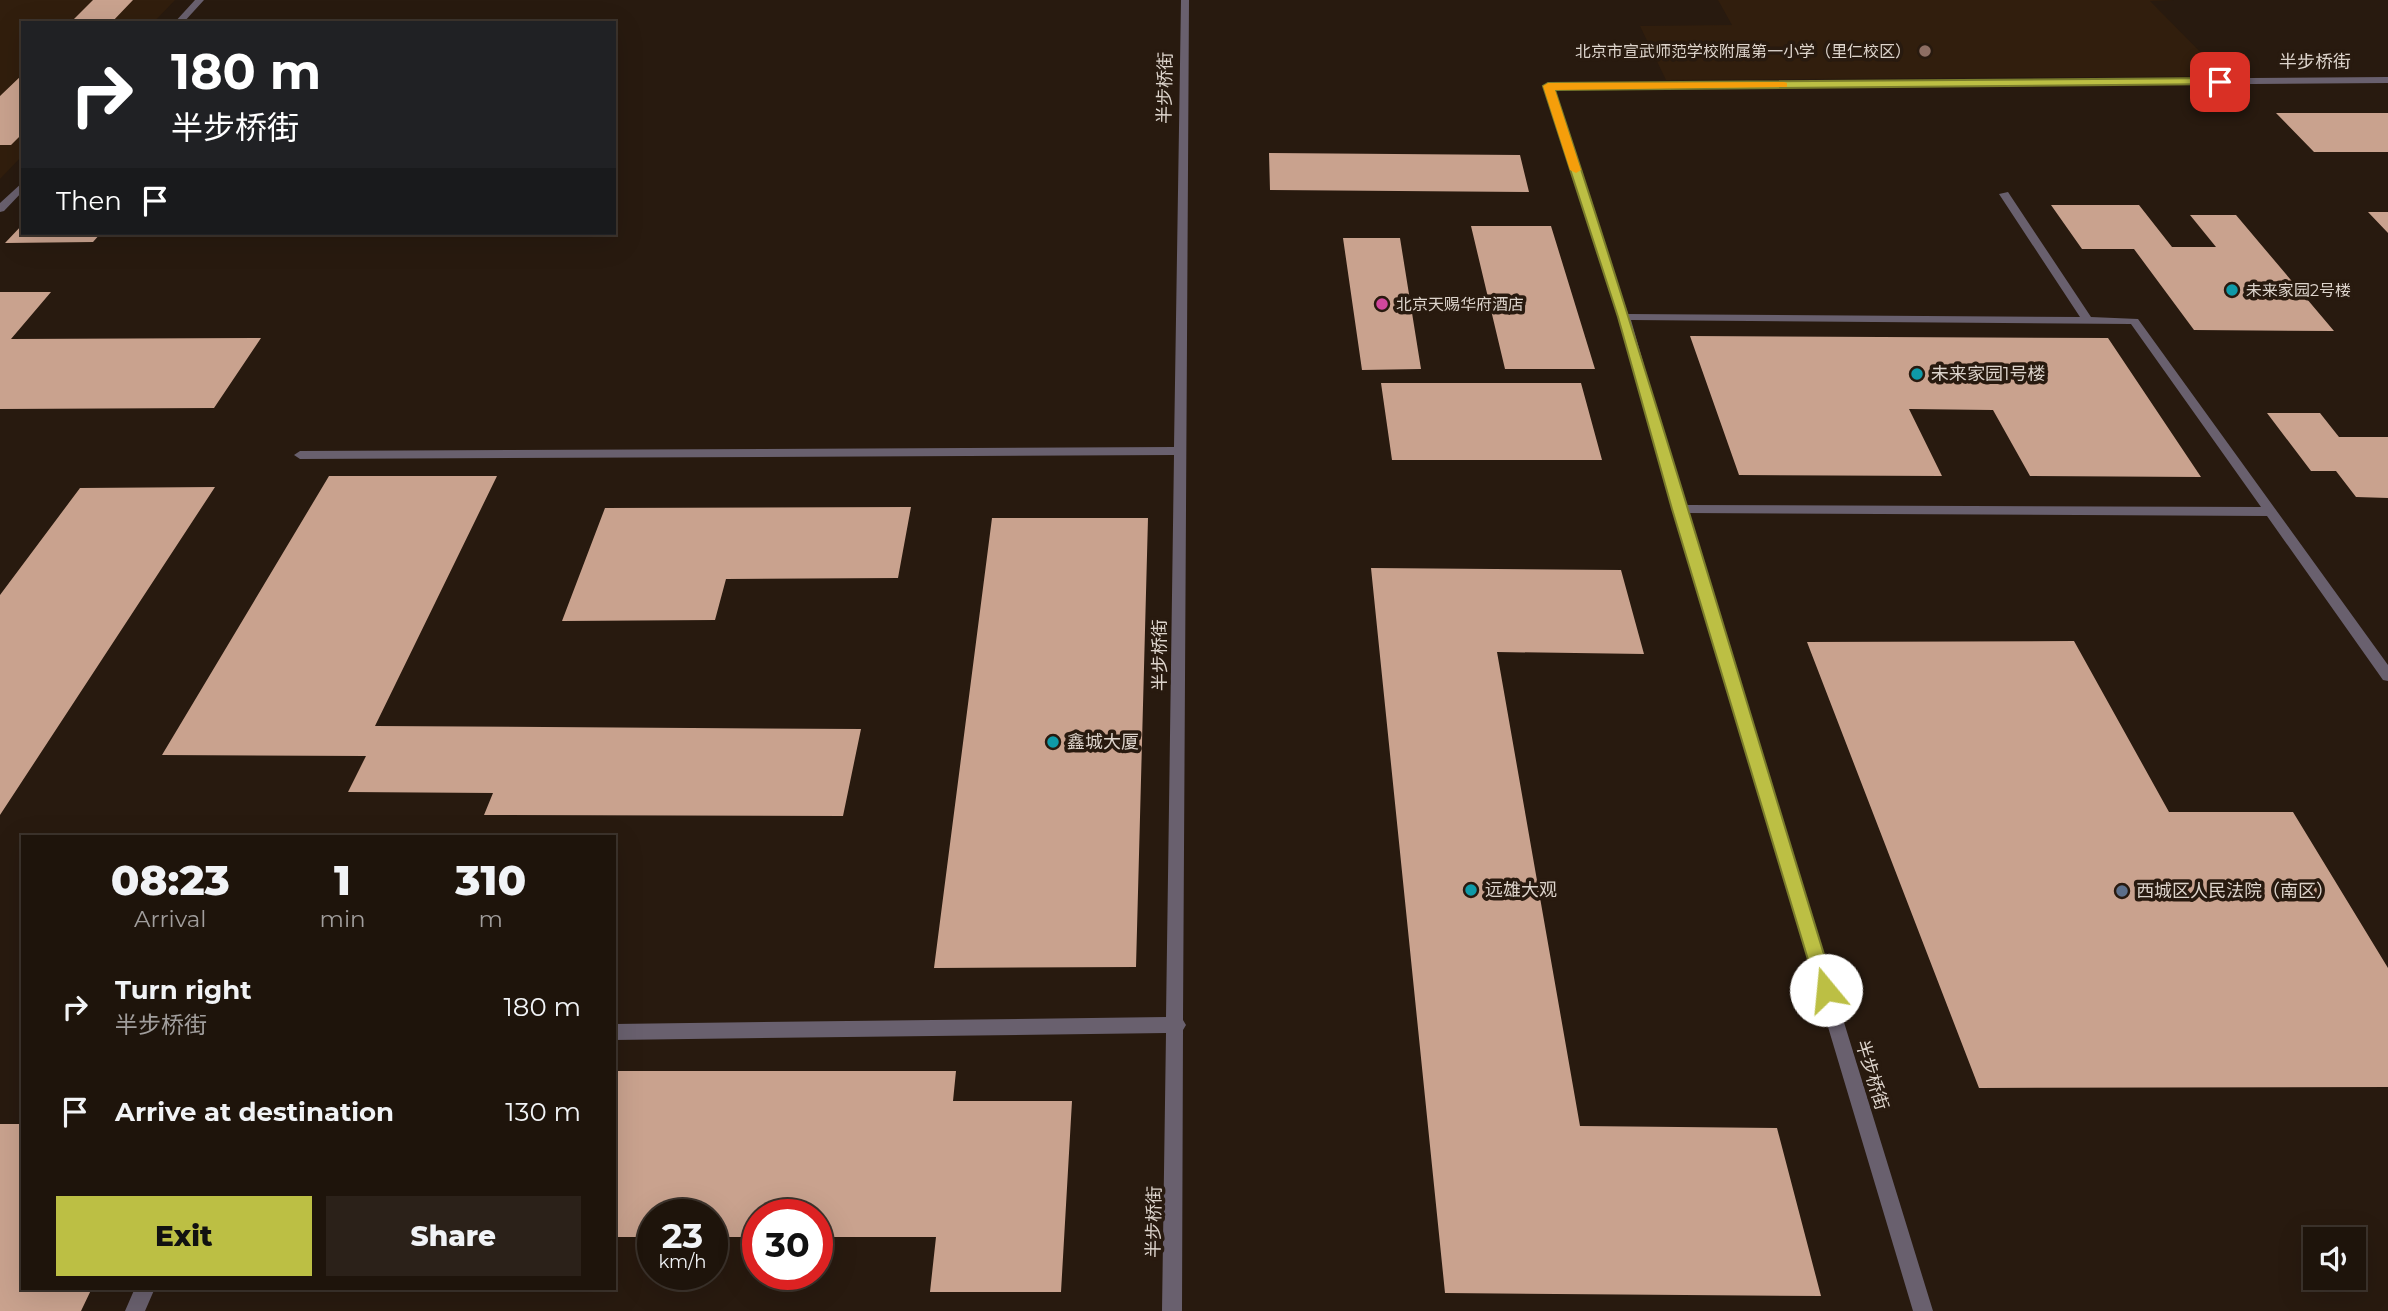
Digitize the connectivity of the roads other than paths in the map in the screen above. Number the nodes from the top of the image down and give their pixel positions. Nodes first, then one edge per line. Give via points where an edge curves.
1 (200, 0) edge
2 (1185, 0) edge
3 (180, 21) edge
4 (2388, 80) edge
5 (21, 187) edge
6 (2004, 194) dead end
7 (0, 209) edge
8 (1624, 317) junction
9 (2087, 320) junction
10 (1180, 451) junction
11 (300, 455) dead end
12 (1679, 509) junction
13 (2271, 512) junction
14 (2388, 677) edge
15 (1177, 1026) junction
16 (616, 1032) edge
17 (144, 1290) edge
18 (135, 1311) edge
19 (1172, 1311) edge
20 (1923, 1311) edge

1 - 3 street
2 - 10 street, 半步桥街
4 - 8 street, 半步桥街 via 1548,86
5 - 7 street
6 - 9 street
8 - 9 street
8 - 12 street, 半步桥街
9 - 13 street via 2134,321
10 - 11 street
10 - 15 street, 半步桥街
12 - 13 street
12 - 20 street, 半步桥街
13 - 14 street
15 - 16 street
15 - 19 street, 半步桥街
17 - 18 street

